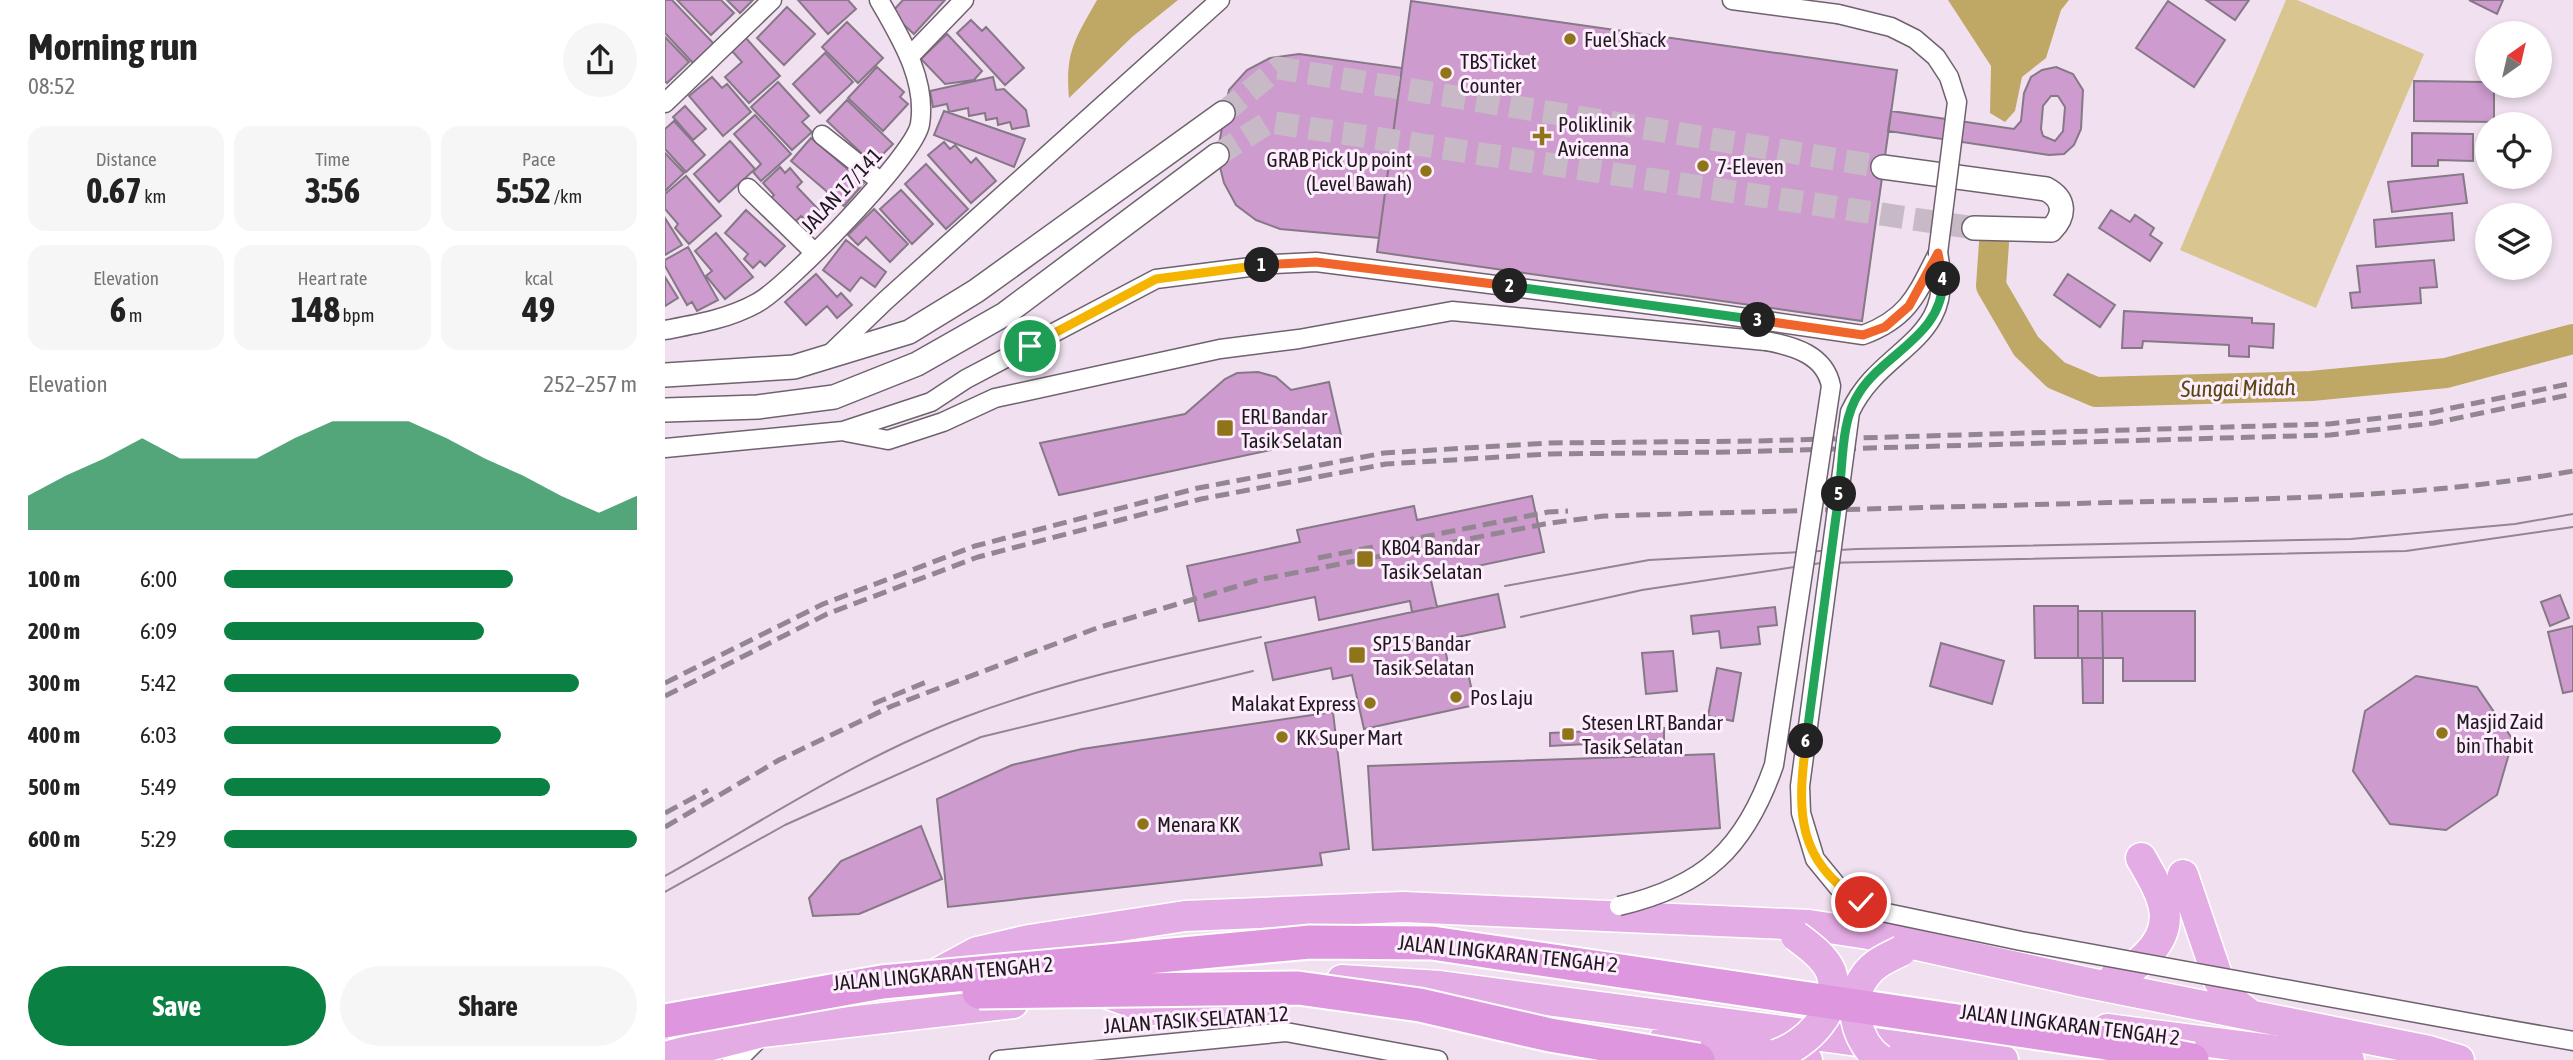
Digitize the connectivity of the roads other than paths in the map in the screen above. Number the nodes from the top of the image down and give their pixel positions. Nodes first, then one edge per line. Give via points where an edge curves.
1 (772, 0) edge
2 (879, 0) edge
3 (964, 0) edge
4 (1220, 0) edge
5 (1732, 0) edge
6 (910, 56) junction
7 (665, 103) edge
8 (1223, 113) tunnel mouth
9 (822, 135) dead end
10 (1217, 155) tunnel mouth
11 (1883, 167) tunnel mouth
12 (1947, 174) junction
13 (881, 182) junction
14 (748, 188) dead end
15 (1939, 222) dead end
16 (1975, 228) tunnel mouth
17 (814, 252) junction
18 (1938, 253) junction
19 (1685, 309) junction
20 (665, 330) edge
21 (1766, 341) junction
22 (824, 360) junction
23 (665, 375) edge
24 (665, 410) edge
25 (843, 431) junction
26 (665, 448) edge
27 (2141, 858) dead end
28 (2183, 875) dead end
29 (1403, 907) junction
30 (1785, 930) junction
31 (1946, 951) junction
32 (938, 973) junction
33 (2084, 982) junction
34 (1109, 994) junction
35 (665, 1011) edge
36 (2248, 1013) junction
37 (665, 1021) edge
38 (762, 1032) junction
39 (665, 1036) edge
40 (2573, 1041) edge
41 (1775, 1055) junction
42 (665, 1057) edge
43 (734, 1060) edge
44 (999, 1060) edge
45 (1438, 1060) edge
46 (1698, 1060) edge
47 (1807, 1060) edge
48 (1881, 1060) edge
49 (2003, 1060) edge
50 (2192, 1060) edge
51 (2349, 1060) edge
52 (2459, 1060) edge

1 - 7 street
2 - 6 street, JALAN 17/141
3 - 6 street
4 - 22 street
5 - 18 street, bridge via 1838,14 1891,27 1936,57 1958,102
6 - 13 street, JALAN 17/141 via 920,124 909,150
8 - 22 street via 976,291 909,332
9 - 13 street
10 - 24 street via 1005,314 917,364 834,397 758,407
11 - 12 street
12 - 15 street
12 - 16 street via 2046,189 2061,202 2059,222 2052,230
13 - 17 street, JALAN 17/141
14 - 17 street
17 - 20 street, JALAN 17/141 via 760,302 719,320
18 - 19 street via 1909,306 1885,327 1863,335
18 - 40 street, bridge via 1943,277 1939,306 1908,347 1872,377 1850,412 1800,786 1806,838 1826,876 1882,912 2034,944
19 - 21 street
19 - 25 street via 1316,262 1156,279 931,402
21 - 25 street via 1452,311 1220,349 995,398 888,440
21 - 29 street, bridge via 1792,346 1813,357 1832,386 1774,765 1757,809 1723,856 1682,887 1654,898 1619,906
22 - 23 street via 768,369
25 - 26 street
27 - 33 highway via 2161,898 2164,932 2154,948 2124,974
28 - 36 highway via 2219,981 2229,999
29 - 30 highway
29 - 32 highway via 1185,916 977,952
30 - 31 highway via 1809,925
30 - 41 highway, bridge via 1815,950 1831,972 1831,1000 1812,1032 1793,1050
31 - 33 highway
31 - 48 highway, bridge via 1901,951 1879,961 1863,978 1856,1018 1863,1041
32 - 35 highway, JALAN LINGKARAN TENGAH 2 via 722,995
32 - 51 highway, JALAN LINGKARAN TENGAH 2 via 1391,940 1488,947
33 - 36 highway
34 - 38 highway, JALAN LINGKARAN TENGAH 2
34 - 41 highway via 1152,1010 1339,1002 1542,1023
34 - 49 highway, JALAN LINGKARAN TENGAH 2 via 1336,980 1440,986
36 - 52 highway
37 - 50 highway, bridge via 882,982 1310,942 1432,943 2106,1043
38 - 42 highway, JALAN LINGKARAN TENGAH 2
38 - 43 street
39 - 46 highway, bridge via 882,994 1299,988 1420,1005 1550,1035
41 - 47 highway
44 - 45 street, JALAN TASIK SELATAN 12 via 1286,1032

